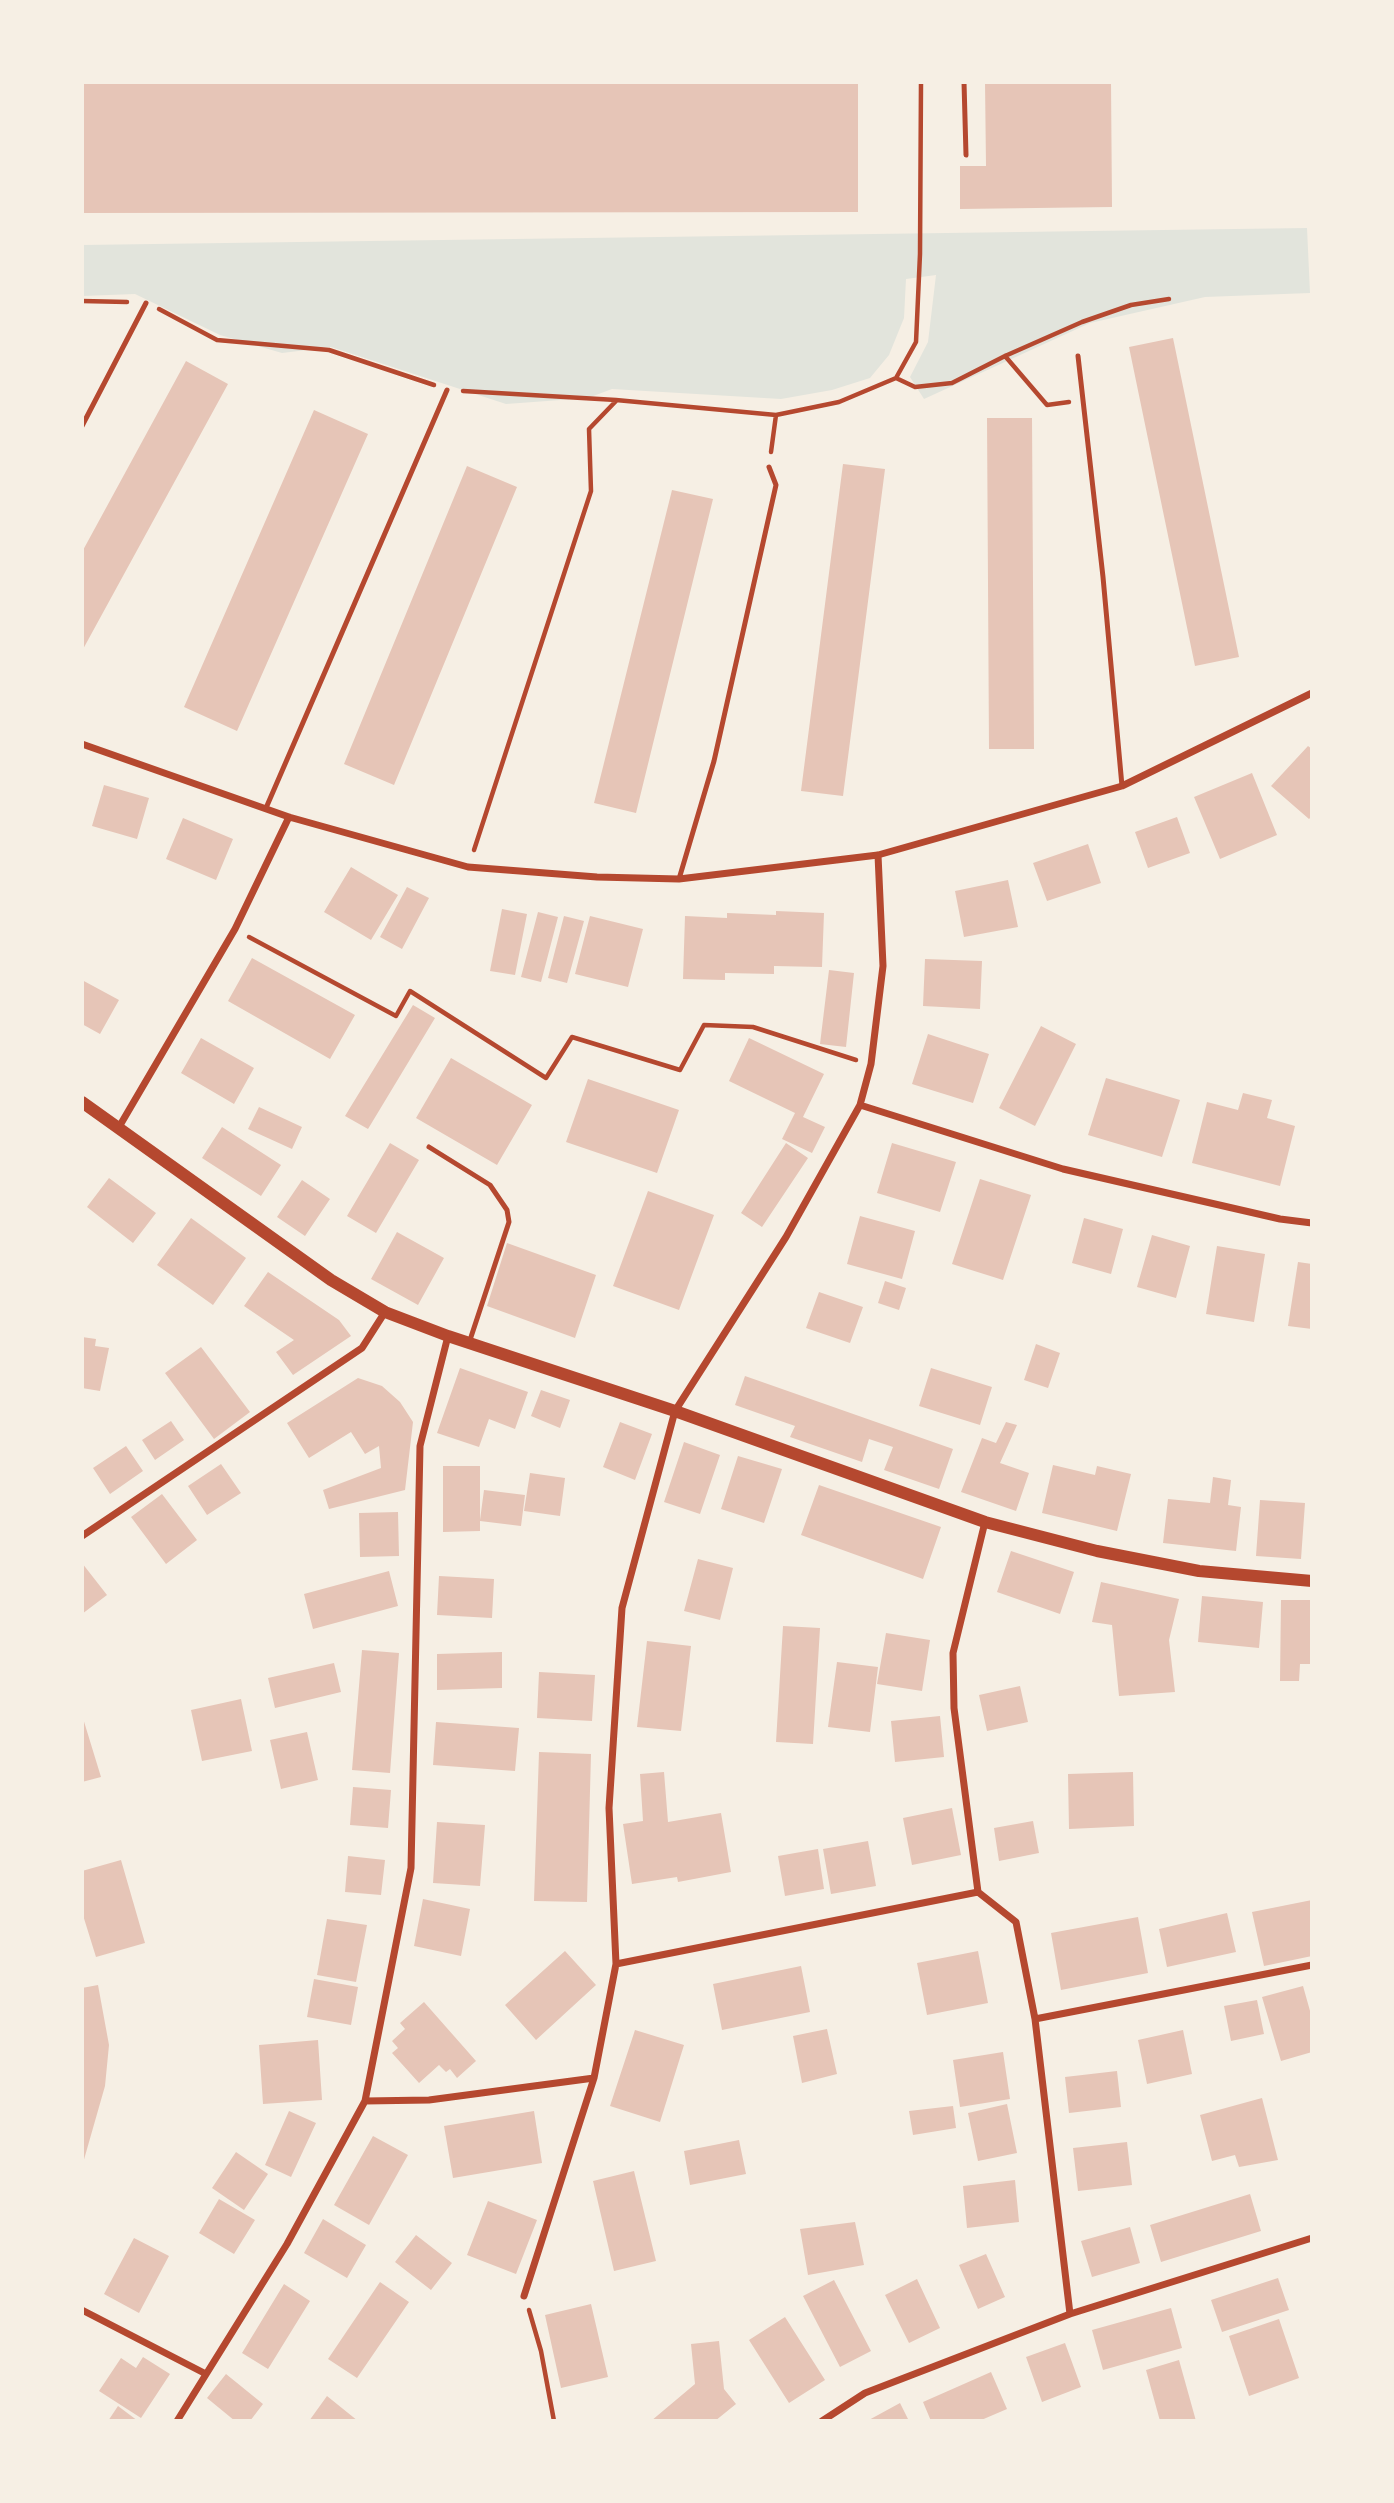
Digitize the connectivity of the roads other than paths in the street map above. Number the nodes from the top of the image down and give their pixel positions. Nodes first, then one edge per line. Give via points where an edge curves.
1 (964, 82) edge
2 (966, 155) dead end
3 (146, 303) road end
4 (1078, 356) dead end
5 (447, 390) road end
6 (82, 426) edge
7 (769, 467) road end
8 (1312, 693) edge
9 (82, 744) edge
10 (1122, 786) junction
11 (266, 808) junction
12 (289, 817) junction
13 (878, 855) junction
14 (679, 879) junction
15 (82, 1102) edge
16 (860, 1105) junction
17 (119, 1126) junction
18 (429, 1147) dead end
19 (1312, 1223) edge
20 (385, 1312) junction
21 (448, 1336) junction
22 (469, 1343) junction
23 (675, 1411) junction
24 (985, 1522) junction
25 (82, 1536) edge
26 (1312, 1581) edge
27 (978, 1892) junction
28 (615, 1964) junction
29 (1312, 1965) edge
30 (1035, 2019) junction
31 (594, 2078) junction
32 (365, 2101) junction
33 (1312, 2238) edge
34 (524, 2296) road end
35 (82, 2310) edge
36 (1070, 2314) junction
37 (206, 2374) junction
38 (177, 2421) edge
39 (822, 2421) edge

1 - 2 lane
3 - 6 lane
4 - 10 lane
5 - 11 lane
7 - 14 lane via 776,485 714,761
8 - 10 street
9 - 11 street
10 - 13 street
11 - 12 street
12 - 14 street via 468,867
12 - 17 street via 235,929
13 - 14 street
13 - 16 street via 883,967 871,1064
15 - 17 street
16 - 19 street via 1063,1169
16 - 23 street via 786,1237
17 - 20 street via 331,1280
18 - 22 lane via 490,1185 507,1210 509,1222
20 - 21 street
20 - 25 street via 362,1349
21 - 22 street
21 - 32 street via 419,1446 411,1868
22 - 23 street
23 - 24 street
23 - 28 street via 622,1608 609,1808
24 - 26 street via 1199,1571
24 - 27 street via 953,1653 954,1709
27 - 28 street
27 - 30 street via 1016,1922
28 - 31 street
29 - 30 street
30 - 36 street
31 - 32 street via 429,2101
31 - 34 street
32 - 37 street via 287,2244
33 - 36 street
35 - 37 street
36 - 39 street via 864,2393
37 - 38 street

